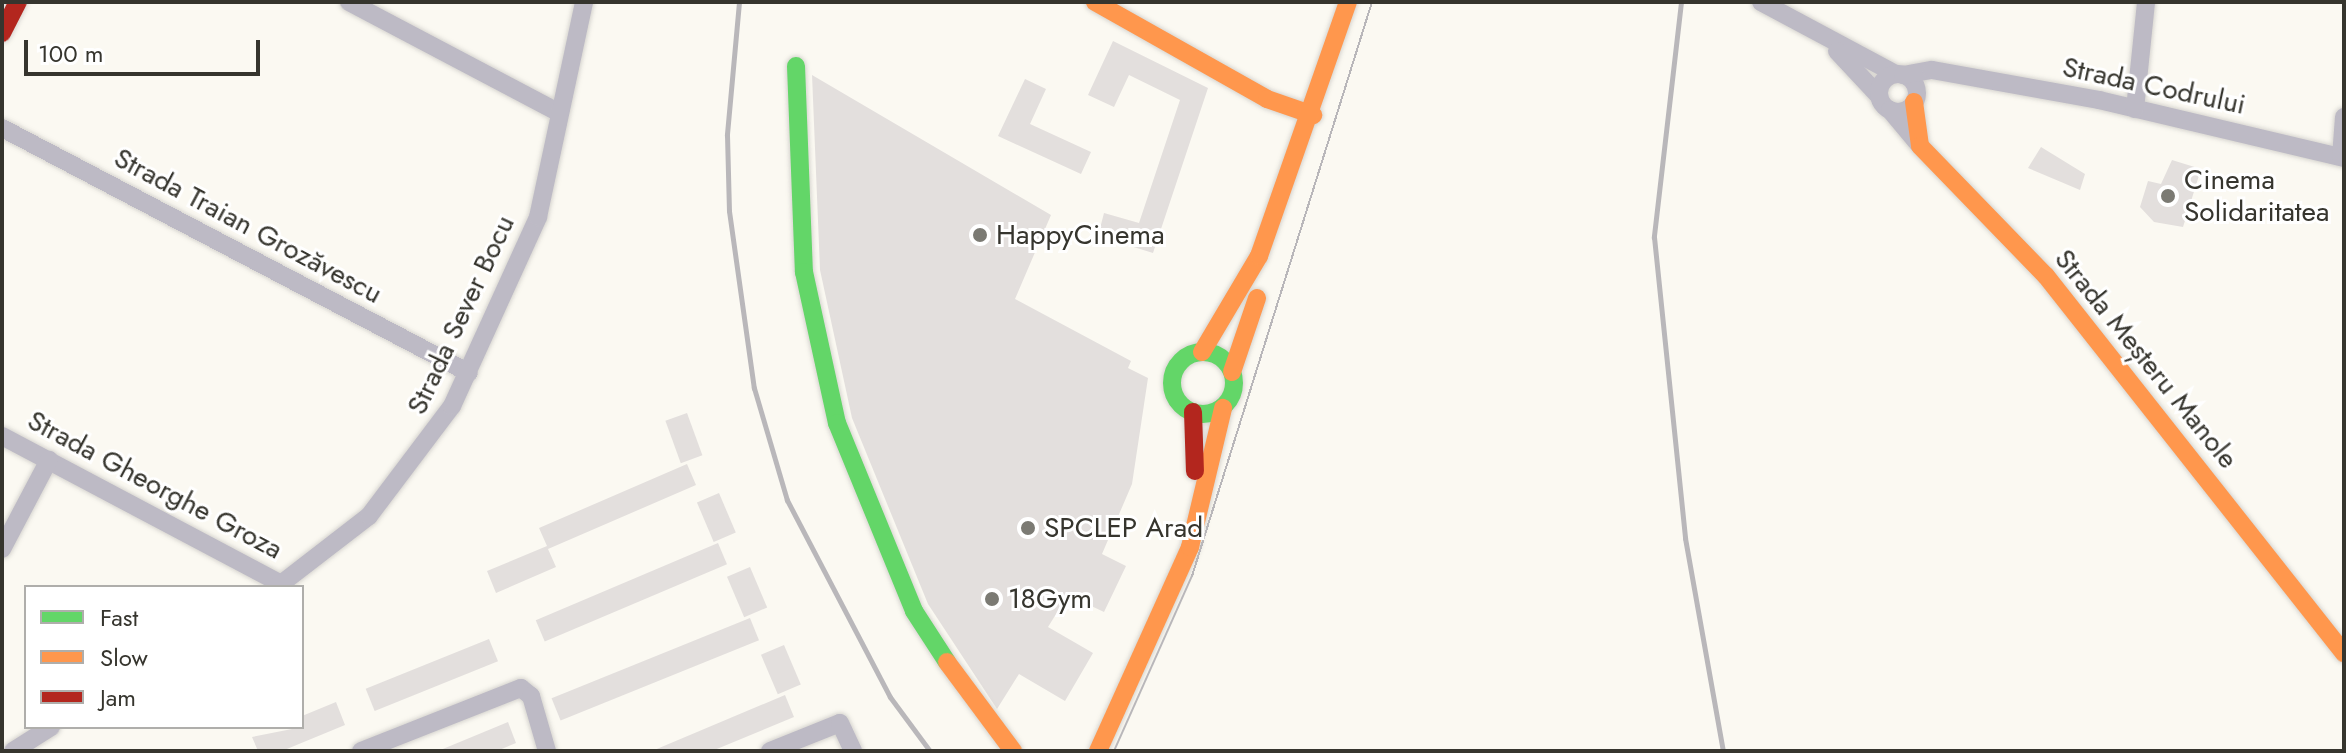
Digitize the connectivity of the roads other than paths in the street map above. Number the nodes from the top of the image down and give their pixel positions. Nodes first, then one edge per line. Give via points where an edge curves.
1 (18, 2) edge
2 (349, 2) edge
3 (584, 2) edge
4 (1095, 2) edge
5 (1348, 2) edge
6 (1761, 2) edge
7 (2146, 2) edge
8 (1116, 7) edge
9 (2, 33) edge
10 (1830, 43) junction
11 (796, 66) dead end
12 (1900, 74) junction
13 (1951, 75) junction
14 (1915, 99) junction
15 (1884, 103) junction
16 (2135, 109) junction
17 (558, 112) junction
18 (1313, 115) junction
19 (2344, 117) edge
20 (2, 128) edge
21 (1920, 146) junction
22 (2342, 158) edge
23 (1202, 352) junction
24 (1232, 372) junction
25 (469, 373) junction
26 (1223, 408) junction
27 (1193, 412) junction
28 (2, 436) edge
29 (49, 460) junction
30 (2, 549) edge
31 (279, 585) edge
32 (2344, 654) edge
33 (48, 729) edge
34 (13, 751) edge
35 (361, 751) edge
36 (547, 751) edge
37 (770, 751) edge
38 (853, 751) edge
39 (1013, 751) edge
40 (1079, 751) edge
41 (1098, 751) edge

1 - 9 street
2 - 17 street
3 - 17 street, Strada Sever Bocu
4 - 8 street
5 - 18 street
6 - 10 street
7 - 16 street
8 - 18 street via 1267,99
10 - 12 street
10 - 15 street
11 - 39 street via 804,272 837,423 914,611 960,686
12 - 13 street, Strada Codrului via 1920,69
12 - 14 street
12 - 15 street via 1884,80
13 - 14 street
13 - 16 street, Strada Codrului
14 - 15 street
14 - 21 street
15 - 21 street
16 - 22 street, Strada Codrului
17 - 25 street, Strada Sever Bocu via 538,217
18 - 23 street via 1255,264
18 - 24 street via 1317,130 1292,220 1241,328
19 - 22 street
20 - 25 street, Strada Traian Grozăvescu
21 - 32 street, Strada Meșteru Manole via 2057,288
23 - 24 street via 1220,357
23 - 27 street via 1181,362 1173,377 1177,399
24 - 26 street via 1232,395
25 - 31 street, Strada Sever Bocu via 398,483
26 - 27 street
26 - 41 street via 1190,547
27 - 40 street via 1197,464 1186,507 1137,636
28 - 29 street, Strada Gheorghe Groza
29 - 30 street
29 - 31 street, Strada Gheorghe Groza
33 - 34 street
35 - 36 street via 525,689
37 - 38 street via 840,723

